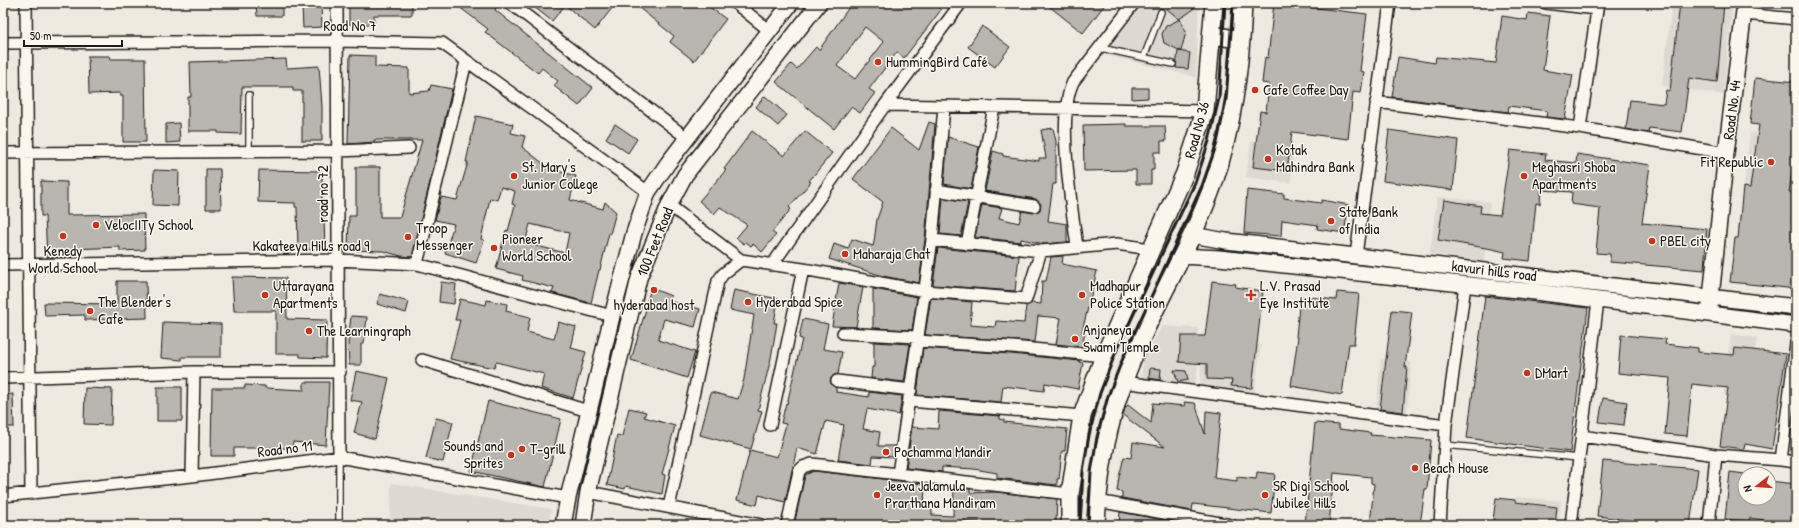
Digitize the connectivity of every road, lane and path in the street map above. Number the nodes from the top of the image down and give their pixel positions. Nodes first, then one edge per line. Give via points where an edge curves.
1 (26, 3) edge
2 (338, 3) edge
3 (510, 3) edge
4 (735, 3) edge
5 (791, 3) edge
6 (819, 3) edge
7 (961, 3) edge
8 (1134, 3) edge
9 (1214, 3) edge
10 (1243, 3) edge
11 (1390, 3) edge
12 (1546, 3) edge
13 (1597, 6) edge
14 (1744, 8) edge
15 (1161, 12) dead end
16 (1796, 20) edge
17 (770, 31) junction
18 (1213, 35) junction
19 (1241, 40) junction
20 (338, 41) junction
21 (3, 43) edge
22 (26, 43) junction
23 (1101, 48) junction
24 (1144, 57) junction
25 (748, 60) junction
26 (466, 62) junction
27 (1173, 64) dead end
28 (764, 72) junction
29 (249, 95) dead end
30 (1376, 102) junction
31 (885, 105) junction
32 (944, 106) junction
33 (994, 107) junction
34 (1066, 108) junction
35 (1205, 111) junction
36 (1580, 128) junction
37 (687, 138) junction
38 (410, 148) dead end
39 (249, 151) junction
40 (338, 151) junction
41 (27, 152) junction
42 (3, 153) edge
43 (1726, 153) junction
44 (936, 190) junction
45 (648, 192) junction
46 (976, 196) junction
47 (669, 206) junction
48 (1034, 206) dead end
49 (1192, 235) junction
50 (932, 240) junction
51 (1235, 242) junction
52 (967, 244) junction
53 (1077, 247) junction
54 (1150, 249) junction
55 (1041, 251) junction
56 (1356, 255) junction
57 (1181, 256) junction
58 (338, 260) junction
59 (741, 260) junction
60 (1233, 260) junction
61 (417, 264) junction
62 (28, 265) junction
63 (772, 265) junction
64 (3, 266) edge
65 (803, 269) junction
66 (1466, 286) junction
67 (925, 291) junction
68 (1712, 296) junction
69 (1598, 300) junction
70 (1796, 307) edge
71 (1710, 314) junction
72 (612, 316) junction
73 (1796, 325) edge
74 (843, 333) dead end
75 (917, 339) junction
76 (1796, 343) edge
77 (1104, 356) junction
78 (422, 360) dead end
79 (194, 372) junction
80 (340, 372) junction
81 (3, 378) edge
82 (29, 378) junction
83 (837, 381) dead end
84 (1123, 382) junction
85 (910, 395) junction
86 (588, 411) junction
87 (1082, 416) junction
88 (770, 425) dead end
89 (1446, 425) junction
90 (1580, 436) junction
91 (1445, 445) junction
92 (1716, 455) junction
93 (339, 457) junction
94 (1579, 458) junction
95 (1780, 460) junction
96 (1796, 462) edge
97 (898, 474) junction
98 (192, 476) junction
99 (588, 492) junction
100 (31, 494) junction
101 (1070, 494) junction
102 (3, 496) edge
103 (568, 498) junction
104 (1097, 501) junction
105 (669, 507) junction
106 (339, 525) edge
107 (563, 525) edge
108 (583, 525) edge
109 (761, 525) edge
110 (787, 525) edge
111 (1070, 525) edge
112 (1096, 525) edge
113 (1231, 525) edge
114 (1440, 525) edge
115 (1571, 525) edge
116 (1709, 525) edge

1 - 22 street
2 - 20 street, road no 72
3 - 37 street
4 - 17 street
5 - 17 street, 100 Feet Road
6 - 28 street, 100 Feet Road
7 - 31 street
8 - 23 street
9 - 18 main road, Road No 36
10 - 19 main road, Road No 36
11 - 30 street
12 - 13 street
13 - 36 street
14 - 16 street
14 - 43 street, Road No. 44
15 - 24 lane
17 - 25 street, 100 Feet Road
18 - 19 main road
18 - 35 main road, Road No 36
19 - 49 main road, Road No 36 via 1238,76 1214,181
20 - 22 street, Road No 7
20 - 26 street, Road No 7 via 435,42 448,47
20 - 40 street, road no 72
21 - 22 street, Road No 7
22 - 41 street
23 - 24 lane
23 - 34 street via 1073,82
24 - 27 lane
25 - 28 street
25 - 37 street, 100 Feet Road
26 - 45 street, Road No 7
26 - 61 street
28 - 47 street, 100 Feet Road via 685,175
29 - 39 lane
30 - 36 street
30 - 56 street
31 - 32 street
31 - 63 street
32 - 33 street
32 - 44 street
33 - 34 street
33 - 46 street
34 - 35 street
34 - 53 street via 1068,172
35 - 54 main road, Road No 36 via 1185,173
36 - 43 street
37 - 45 street, 100 Feet Road
38 - 40 street
39 - 40 street
39 - 41 street
40 - 58 street, road no 72
41 - 42 street
41 - 62 street
43 - 68 street, Road No. 44
44 - 46 street
44 - 50 street
45 - 72 street, 100 Feet Road via 634,233
46 - 48 street
46 - 52 street
47 - 59 street
47 - 99 street, 100 Feet Road via 640,278
49 - 51 street, kavuri hills road
49 - 57 main road, Road No 36
50 - 52 street
50 - 67 street
51 - 56 street, kavuri hills road
51 - 60 street
52 - 55 street
53 - 54 street via 1117,244
53 - 55 street
54 - 77 main road, Road No 36
55 - 67 street via 1026,300
56 - 68 street, kavuri hills road
57 - 60 street, kavuri hills road
57 - 84 main road, Road No 36
58 - 61 street, Kakateeya Hills road 9
58 - 62 street, Kakateeya Hills road 9
58 - 80 street, road no 72
59 - 63 street
59 - 105 street via 718,281
60 - 66 street, kavuri hills road
61 - 72 street, Kakateeya Hills road 9
62 - 64 street, Kakateeya Hills road 9
62 - 82 street
63 - 65 street
65 - 67 street
65 - 88 street
66 - 69 street, kavuri hills road
66 - 89 street
67 - 75 street
68 - 70 street, kavuri hills road
68 - 71 street, Road No. 44
69 - 71 street, kavuri hills road
69 - 90 street
71 - 73 street, kavuri hills road
72 - 86 street, 100 Feet Road
74 - 75 street
75 - 77 street
75 - 85 street
76 - 95 street
77 - 87 main road, Road No 36
78 - 86 street
79 - 80 street
79 - 82 street
79 - 98 street
80 - 93 street, road no 72
81 - 82 street
82 - 100 street
83 - 85 street
84 - 89 street
84 - 104 main road, Road No 36 via 1108,430
85 - 87 street
85 - 97 street
86 - 103 street, 100 Feet Road
87 - 101 main road, Road No 36
89 - 91 street
90 - 92 street
90 - 94 street
91 - 94 lane
91 - 114 street
92 - 95 street
92 - 116 street
93 - 98 street, Road no 11
93 - 103 street, Road no 11
93 - 106 lane
94 - 115 street
95 - 96 street
97 - 101 street
97 - 110 street via 818,464 807,465 800,471
98 - 100 street, Road no 11
99 - 105 street
99 - 108 street, 100 Feet Road
100 - 102 street, Road no 11
101 - 111 main road, Road No 36
103 - 107 street, 100 Feet Road
104 - 112 main road, Road No 36
104 - 113 street
105 - 109 street

